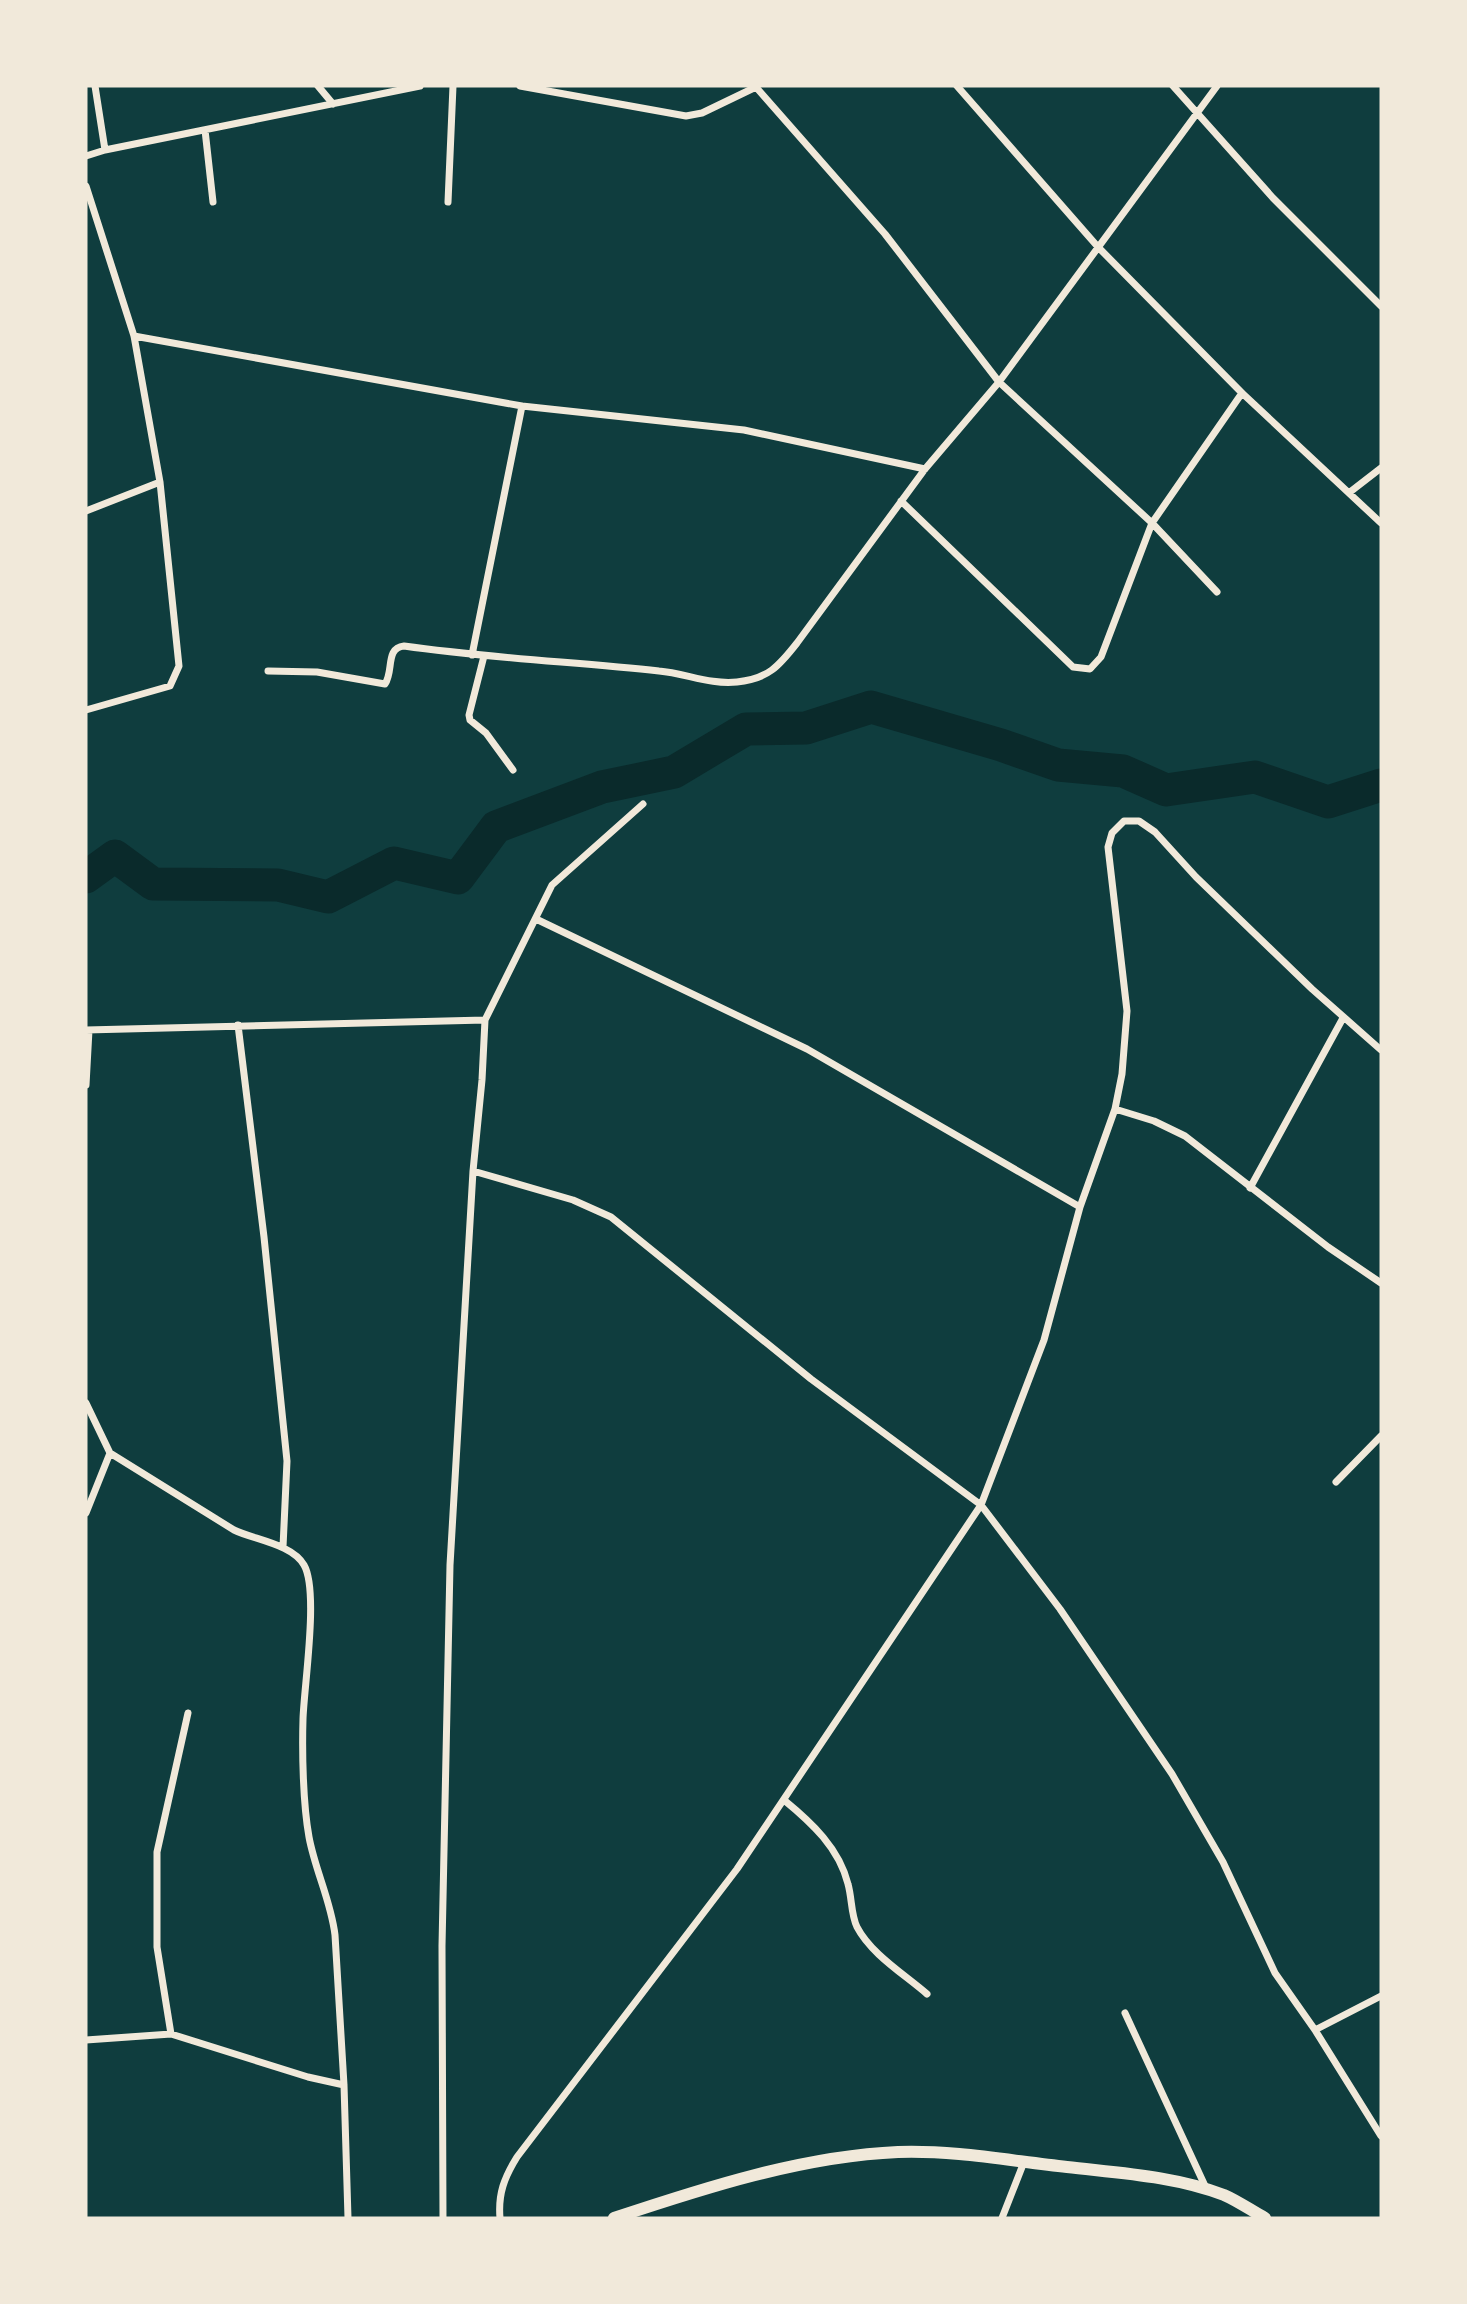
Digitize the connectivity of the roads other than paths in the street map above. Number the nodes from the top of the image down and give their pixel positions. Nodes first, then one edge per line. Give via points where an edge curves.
1 (95, 86) edge
2 (318, 86) edge
3 (420, 86) edge
4 (453, 86) edge
5 (520, 86) edge
6 (957, 86) edge
7 (1173, 86) edge
8 (1217, 86) edge
9 (755, 87) edge
10 (333, 104) junction
11 (1198, 114) junction
12 (205, 130) junction
13 (105, 150) junction
14 (86, 156) edge
15 (86, 186) edge
16 (213, 202) dead end
17 (448, 202) dead end
18 (1098, 247) junction
19 (1381, 306) edge
20 (134, 336) junction
21 (999, 382) junction
22 (1242, 393) junction
23 (522, 406) junction
24 (1381, 468) edge
25 (925, 469) junction
26 (160, 482) junction
27 (1350, 492) junction
28 (901, 501) junction
29 (86, 510) edge
30 (1152, 523) junction
31 (1381, 523) edge
32 (1217, 592) dead end
33 (472, 655) junction
34 (484, 656) junction
35 (268, 671) dead end
36 (86, 710) edge
37 (513, 770) dead end
38 (643, 804) dead end
39 (536, 919) junction
40 (1343, 1018) junction
41 (485, 1020) junction
42 (238, 1025) junction
43 (88, 1030) edge
44 (1381, 1051) edge
45 (86, 1086) edge
46 (1115, 1109) junction
47 (473, 1171) junction
48 (1250, 1188) junction
49 (1080, 1207) junction
50 (1381, 1283) edge
51 (86, 1403) edge
52 (1381, 1436) edge
53 (110, 1453) junction
54 (1336, 1482) dead end
55 (981, 1505) junction
56 (86, 1513) edge
57 (283, 1547) junction
58 (188, 1713) dead end
59 (785, 1800) junction
60 (927, 1994) dead end
61 (1381, 1996) edge
62 (1125, 2013) dead end
63 (1315, 2030) junction
64 (171, 2034) junction
65 (86, 2040) edge
66 (344, 2085) junction
67 (1381, 2136) edge
68 (1024, 2162) junction
69 (1206, 2189) junction
70 (348, 2218) edge
71 (443, 2218) edge
72 (500, 2218) edge
73 (614, 2218) edge
74 (1002, 2218) edge
75 (1265, 2218) edge

1 - 13 street
2 - 10 street
3 - 10 street
4 - 17 street
5 - 9 street via 686,116
6 - 18 street
7 - 11 street
8 - 11 street
9 - 21 street via 885,234
10 - 12 street
11 - 18 street
11 - 19 street via 1273,198
12 - 13 street
12 - 16 street
13 - 14 street
15 - 20 street
18 - 21 street
18 - 22 street
20 - 23 street
20 - 26 street
21 - 25 street
21 - 30 street
22 - 27 street
22 - 30 street
23 - 25 street via 744,429
23 - 33 street
24 - 27 street
25 - 28 street
26 - 29 street
26 - 36 street via 179,666 175,679 170,686
27 - 31 street
28 - 30 street via 1073,667 1090,669 1101,657
28 - 34 street via 797,643 767,675 737,682 707,681 663,671
30 - 32 street
33 - 34 street
33 - 35 street via 397,647 385,684 317,672
34 - 37 street via 470,720 486,733
38 - 39 street via 552,885
39 - 41 street
39 - 49 street via 807,1049
40 - 44 street
40 - 46 street via 1155,832 1139,821 1124,821 1112,833 1108,846 1127,1011
40 - 48 street
41 - 42 street
41 - 47 street
42 - 43 street
42 - 57 street via 287,1461
43 - 45 street
46 - 48 street via 1172,1128
46 - 49 street
47 - 55 street via 573,1200 611,1217 811,1379
47 - 71 street via 450,1564 442,1945
48 - 50 street
49 - 55 street via 1044,1340
51 - 53 street
52 - 54 street
53 - 56 street
53 - 57 street via 234,1530
55 - 59 street
55 - 63 street via 1060,1609 1172,1774 1223,1863 1275,1973
57 - 66 street via 304,1564 310,1590 303,1718 306,1795 309,1837 334,1927
58 - 64 street via 156,1865 156,1947
59 - 60 street via 815,1825 834,1853 848,1881 855,1923 864,1939
59 - 72 street via 517,2157 499,2197
61 - 63 street
62 - 69 street
63 - 67 street
64 - 65 street
64 - 66 street
66 - 70 street
68 - 69 street
68 - 73 street via 947,2153 837,2158 733,2182
68 - 74 street
69 - 75 street

